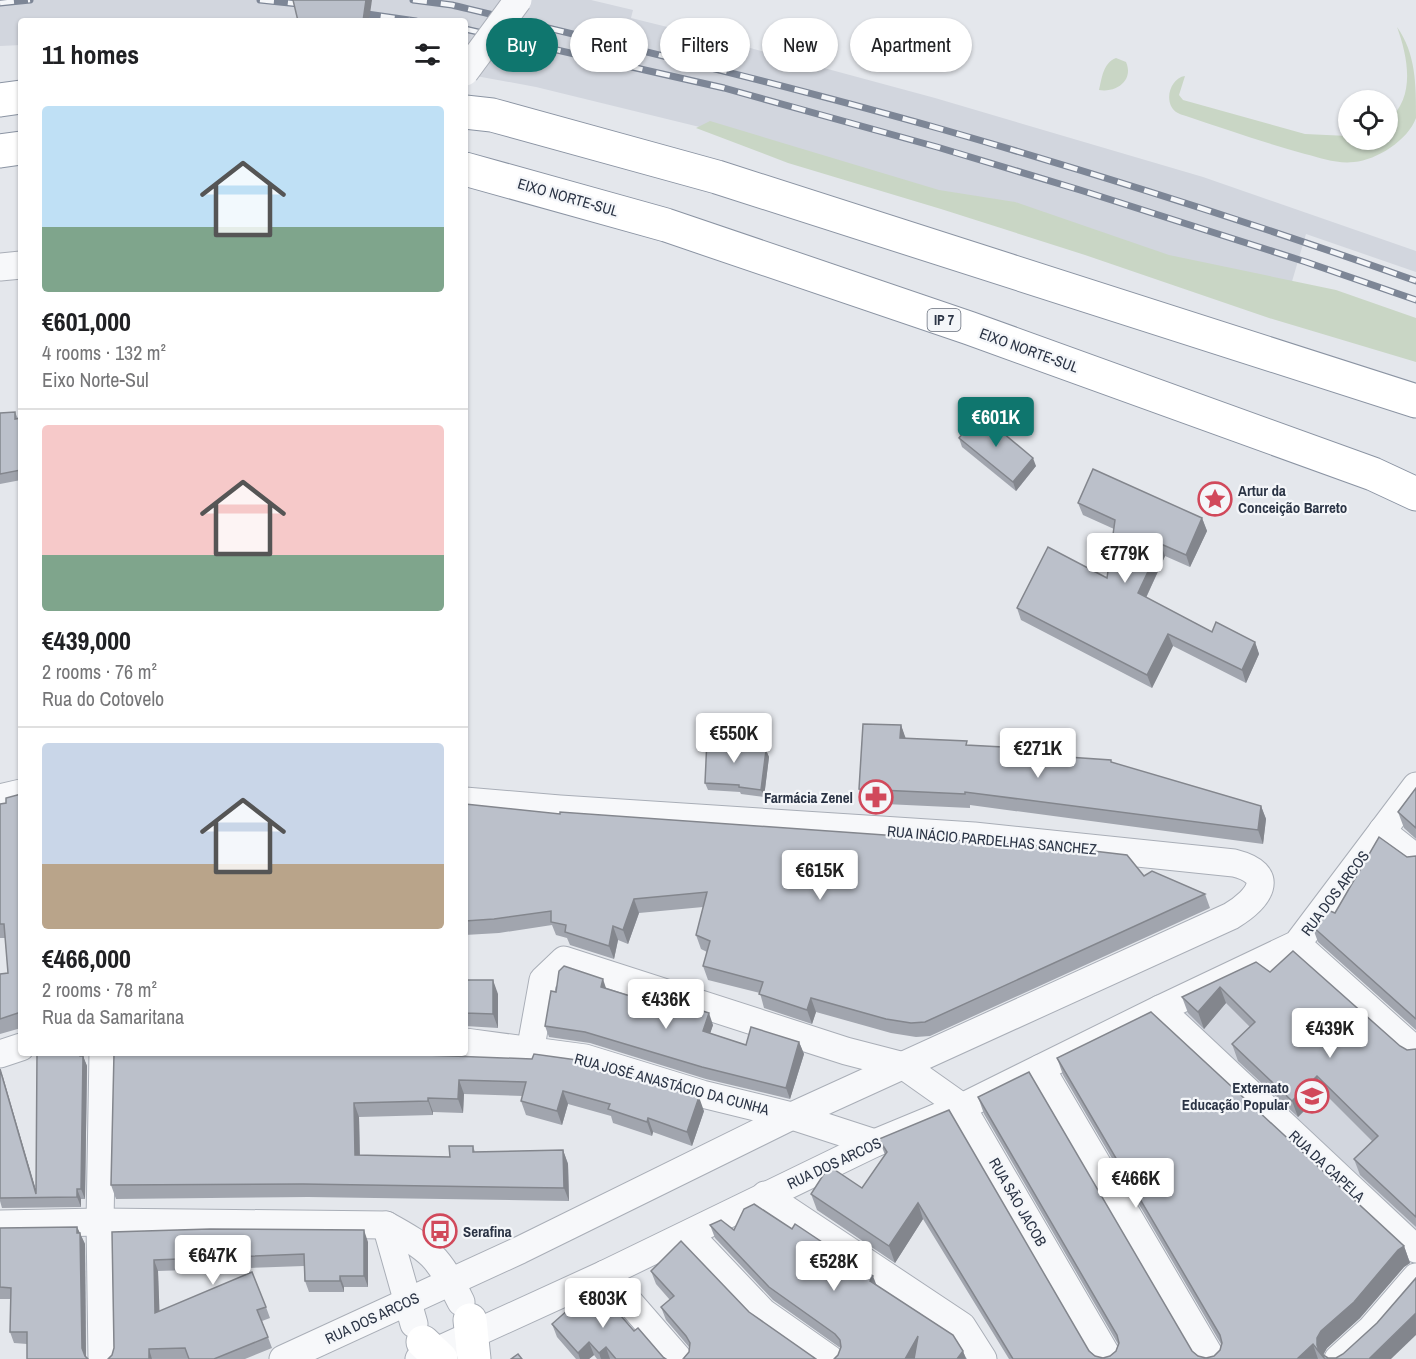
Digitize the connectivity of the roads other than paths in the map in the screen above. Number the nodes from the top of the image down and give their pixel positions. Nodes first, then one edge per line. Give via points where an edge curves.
1 (518, 0) edge
2 (468, 68) edge
3 (18, 97) edge
4 (0, 100) edge
5 (468, 112) edge
6 (18, 148) edge
7 (0, 151) edge
8 (468, 170) edge
9 (1416, 401) edge
10 (1416, 494) edge
11 (1416, 786) edge
12 (18, 794) edge
13 (0, 798) edge
14 (468, 801) edge
15 (1382, 831) junction
16 (1416, 858) edge
17 (1261, 879) joint
18 (1297, 944) junction
19 (1160, 1009) junction
20 (468, 1042) edge
21 (18, 1048) edge
22 (1416, 1051) edge
23 (530, 1052) junction
24 (0, 1054) edge
25 (103, 1056) edge
26 (904, 1066) junction
27 (1041, 1068) junction
28 (962, 1107) junction
29 (792, 1116) junction
30 (875, 1143) junction
31 (765, 1195) junction
32 (100, 1222) junction
33 (0, 1224) edge
34 (386, 1225) junction
35 (689, 1234) junction
36 (1416, 1249) edge
37 (605, 1274) junction
38 (1416, 1277) edge
39 (465, 1320) edge
40 (423, 1340) edge
41 (102, 1359) edge
42 (283, 1359) edge
43 (679, 1359) edge
44 (830, 1359) edge
45 (983, 1359) edge
46 (1108, 1359) edge
47 (1212, 1359) edge
48 (1338, 1359) edge

1 - 2 street, bridge
3 - 4 highway
5 - 9 highway via 717,177
6 - 7 highway
8 - 10 highway, EIXO NORTE-SUL / IP 7 via 666,225 969,328 1373,474
11 - 15 street, RUA DOS ARCOS
12 - 13 street
14 - 17 street, RUA INÁCIO PARDELHAS SANCHEZ via 974,836 1234,863 1248,866
15 - 16 street
15 - 18 street, RUA DOS ARCOS
17 - 26 street, RUA DOS ARCOS via 1256,897 1231,916
18 - 19 street, RUA DOS ARCOS
18 - 22 street
19 - 27 street, RUA DOS ARCOS
19 - 36 street, RUA DA CAPELA
20 - 23 street, RUA JOSÉ ANASTÁCIO DA CUNHA
21 - 24 street
23 - 26 street via 543,980 564,960
23 - 29 street, RUA JOSÉ ANASTÁCIO DA CUNHA via 585,1058 702,1094
25 - 32 street
26 - 28 street, RUA SÃO JACOB
26 - 29 street, RUA DOS ARCOS
27 - 28 street, RUA DOS ARCOS
27 - 47 street
28 - 30 street, RUA DOS ARCOS
28 - 46 street, RUA SÃO JACOB
29 - 30 street, RUA JOSÉ ANASTÁCIO DA CUNHA
29 - 39 street, RUA DOS ARCOS via 520,1250
30 - 31 street, RUA DOS ARCOS
31 - 35 street, RUA DOS ARCOS
31 - 45 street via 962,1326
32 - 33 street
32 - 34 street
32 - 41 street
34 - 39 street via 435,1257 446,1270
34 - 40 street
35 - 37 street, RUA DOS ARCOS
35 - 44 street via 764,1312
37 - 39 street, RUA DOS ARCOS
37 - 43 street
38 - 48 street via 1371,1329
39 - 40 street, RUA DOS ARCOS
39 - 40 street, RUA DOS ARCOS
40 - 42 street, RUA DOS ARCOS

